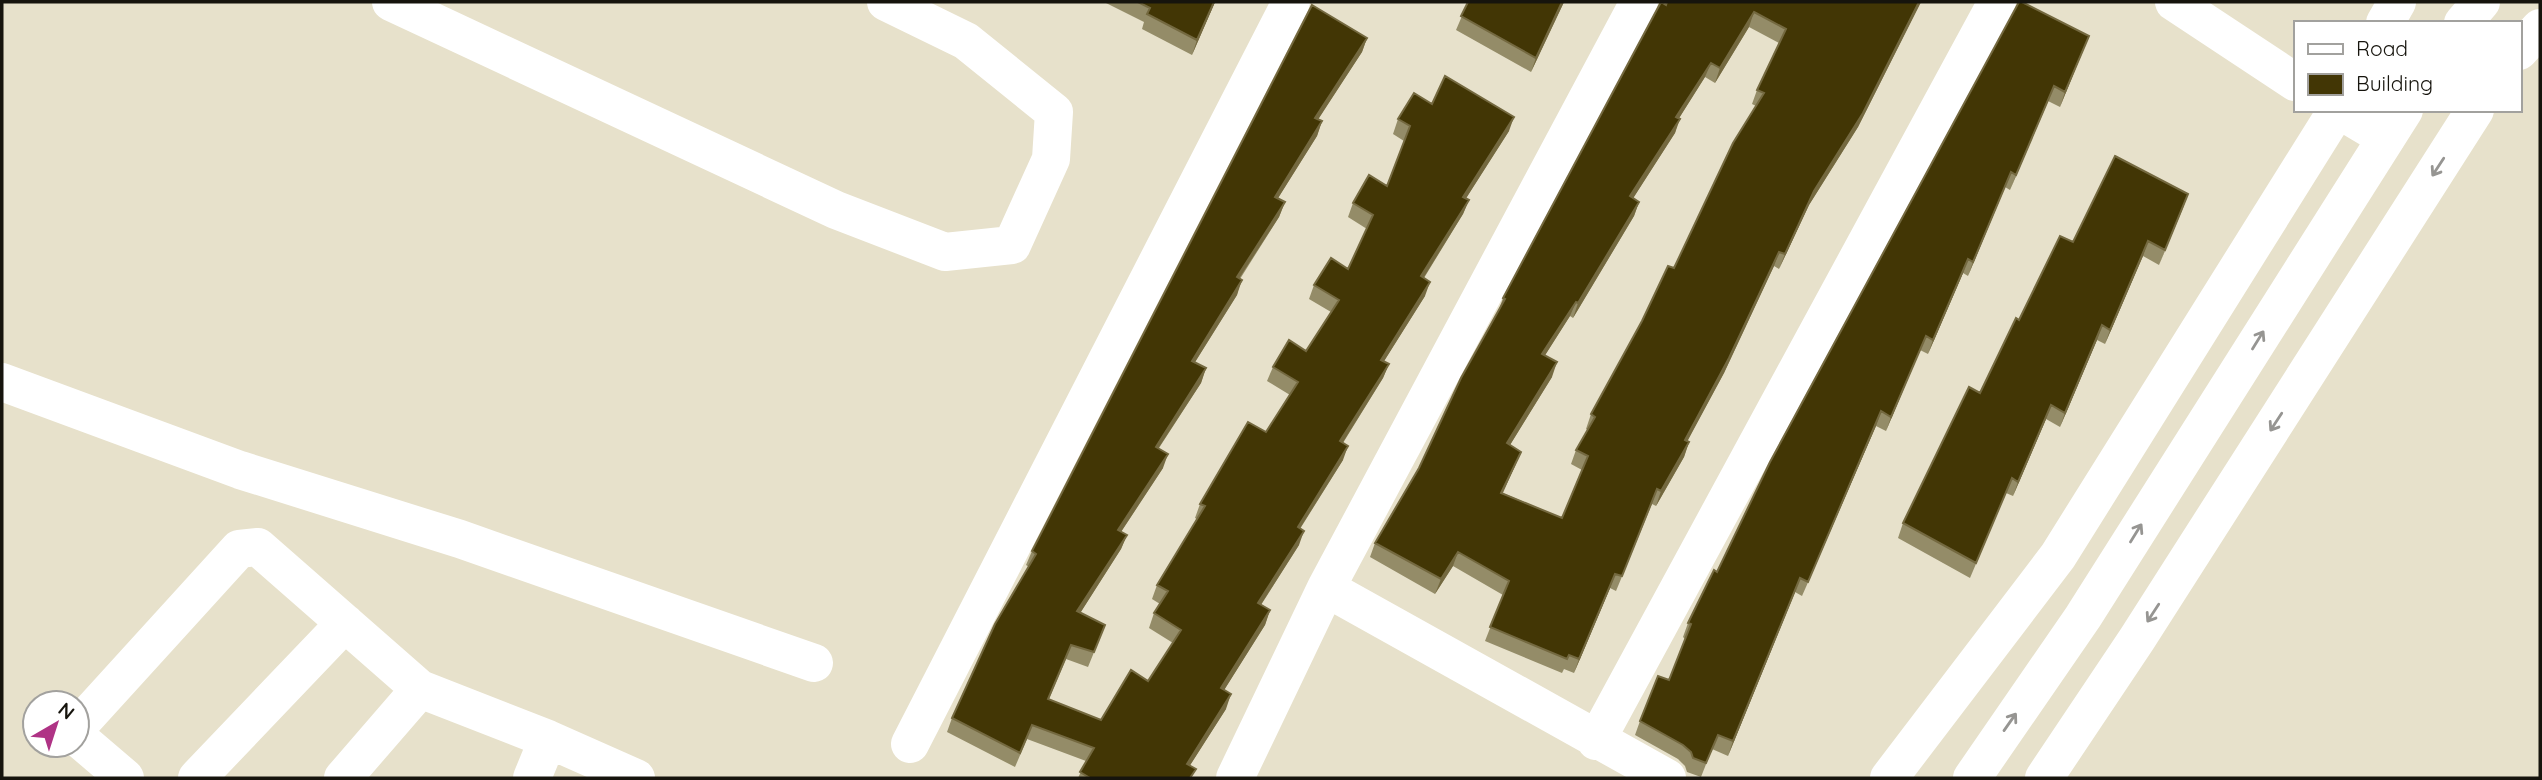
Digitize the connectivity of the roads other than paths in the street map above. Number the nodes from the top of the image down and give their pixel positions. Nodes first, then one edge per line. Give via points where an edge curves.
1 (391, 2) edge
2 (886, 2) edge
3 (1291, 2) edge
4 (1639, 2) edge
5 (1997, 2) edge
6 (2174, 2) edge
7 (2397, 2) edge
8 (2481, 2) edge
9 (2386, 21) edge
10 (2465, 21) edge
11 (2540, 27) edge
12 (2521, 49) edge
13 (2294, 81) edge
14 (2337, 112) edge
15 (2346, 112) edge
16 (2474, 112) edge
17 (2395, 124) edge
18 (2, 382) edge
19 (1326, 588) junction
20 (345, 623) junction
21 (814, 663) dead end
22 (420, 689) junction
23 (91, 712) edge
24 (548, 739) junction
25 (1596, 741) junction
26 (910, 744) dead end
27 (91, 749) edge
28 (125, 778) edge
29 (197, 778) edge
30 (343, 778) edge
31 (532, 778) edge
32 (636, 778) edge
33 (1235, 778) edge
34 (1667, 778) edge
35 (1889, 778) edge
36 (1972, 778) edge
37 (2044, 778) edge

1 - 2 street via 836,211 945,252 1012,245 1051,159 1054,112 967,41
3 - 26 street
4 - 19 street
5 - 25 street
6 - 13 street
7 - 9 street
8 - 10 street
11 - 12 street
14 - 35 street via 2058,556
15 - 17 street
16 -> 37 street
36 -> 17 street via 2083,617
18 - 21 street via 240,470 460,539
19 - 25 street
19 - 33 street
20 - 22 street
20 - 23 street via 258,547 239,549
20 - 29 street
22 - 24 street
22 - 30 street
24 - 31 street
24 - 32 street
25 - 34 street
27 - 28 street

